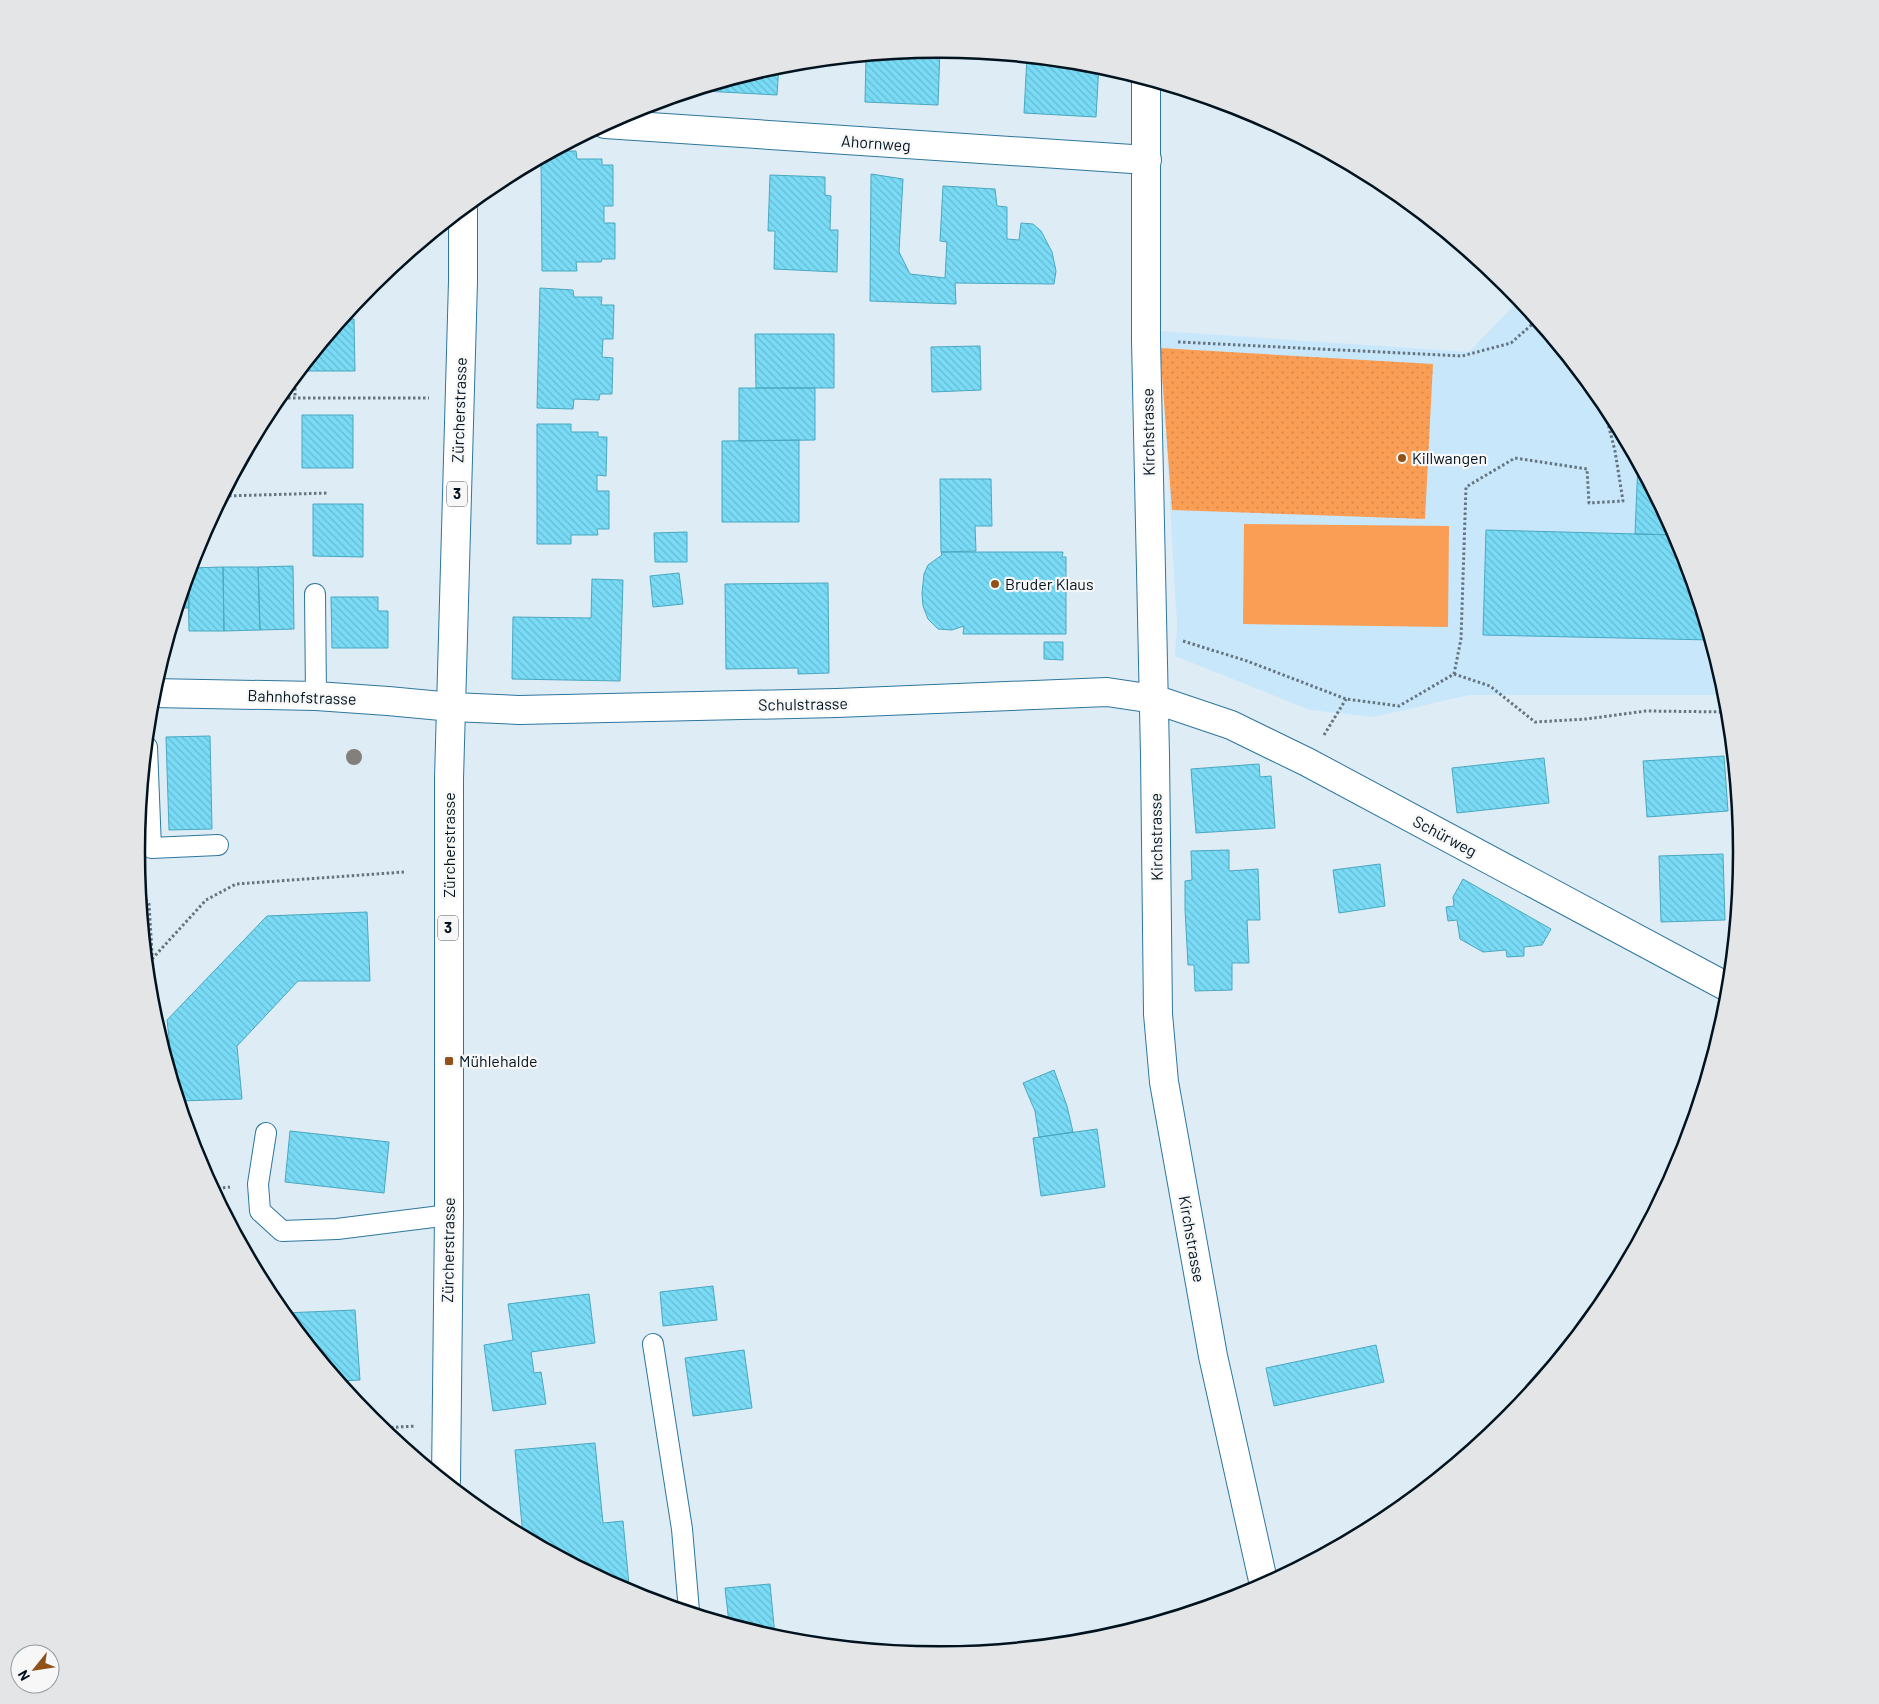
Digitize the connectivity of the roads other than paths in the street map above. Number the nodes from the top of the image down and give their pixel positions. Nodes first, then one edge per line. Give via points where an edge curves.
1 (1146, 85) edge
2 (619, 125) edge
3 (1147, 160) junction
4 (463, 217) edge
5 (315, 594) dead end
6 (161, 693) edge
7 (316, 696) junction
8 (1154, 698) junction
9 (452, 707) junction
10 (148, 785) edge
11 (218, 845) dead end
12 (1723, 985) edge
13 (266, 1133) dead end
14 (449, 1215) junction
15 (653, 1344) dead end
16 (446, 1474) edge
17 (1262, 1578) edge
18 (688, 1605) edge

1 - 3 street, Kirchstrasse
2 - 3 street, Ahornweg
3 - 8 street, Kirchstrasse via 1146,340
4 - 9 street, Zürcherstrasse / 3
5 - 7 lane
6 - 7 street, Bahnhofstrasse
7 - 9 street, Bahnhofstrasse
8 - 9 street, Schulstrasse via 1107,692 837,703 519,710
8 - 12 street, Schürweg via 1231,725 1307,762
8 - 17 street, Kirchstrasse via 1158,1014 1164,1082 1213,1356
9 - 14 street, Zürcherstrasse / 3 via 449,779
10 - 11 lane via 151,848
13 - 14 lane via 258,1184 260,1211 282,1231 337,1229
14 - 16 street, Zürcherstrasse / 3
15 - 18 lane via 682,1529

